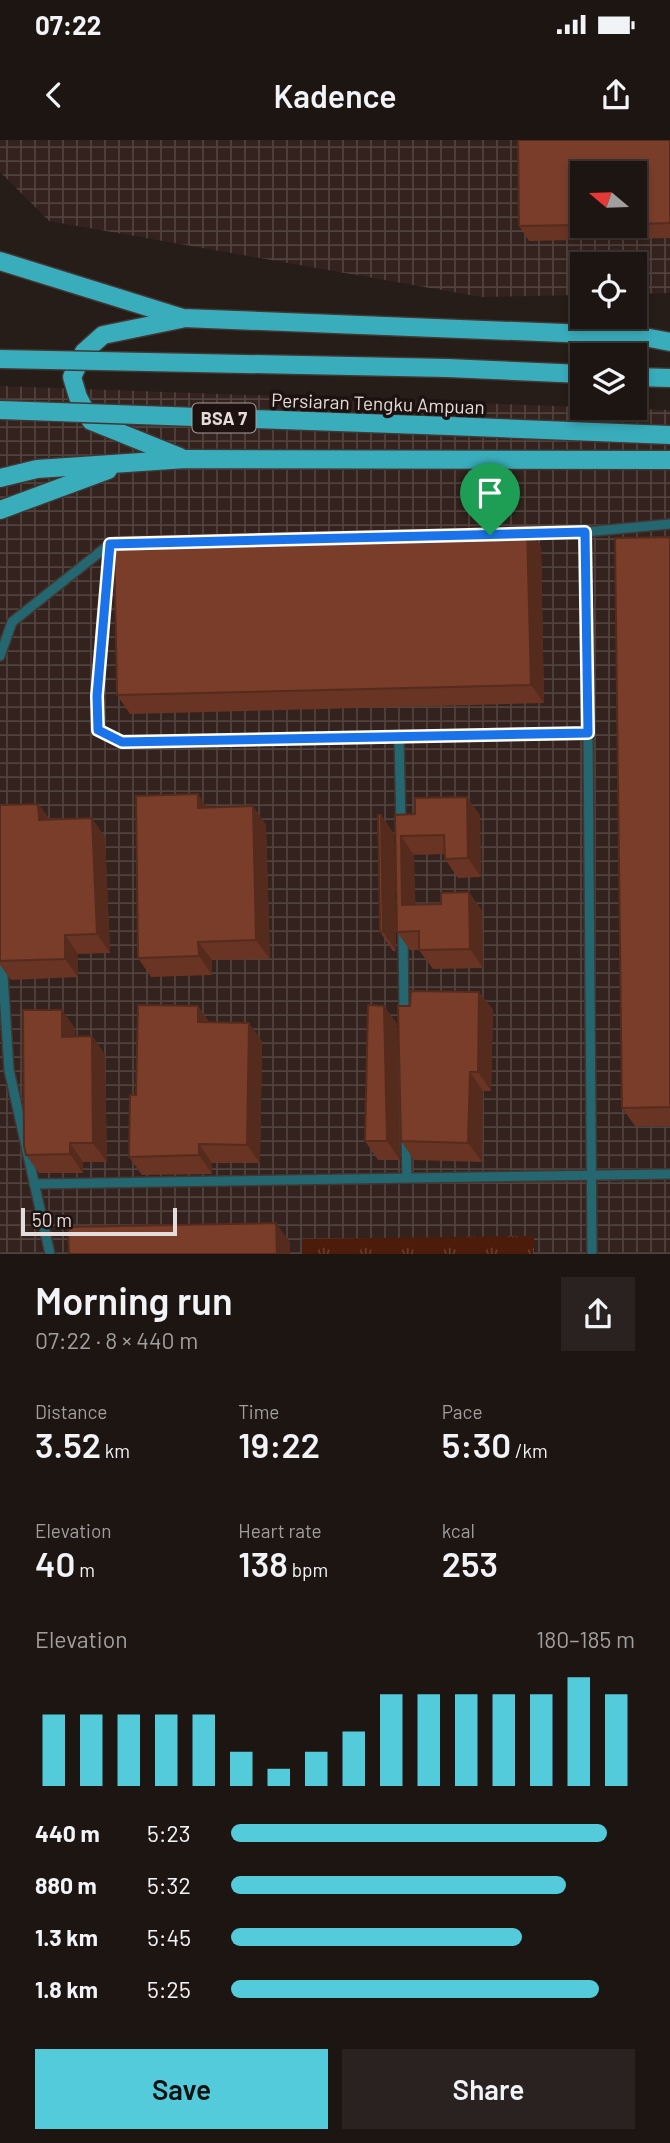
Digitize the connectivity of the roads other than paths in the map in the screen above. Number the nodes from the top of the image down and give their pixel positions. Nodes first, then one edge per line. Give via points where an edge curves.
1 (0, 249) edge
2 (0, 261) edge
3 (59, 279) junction
4 (183, 318) junction
5 (670, 342) edge
6 (0, 359) edge
7 (570, 373) edge
8 (647, 377) edge
9 (670, 378) edge
10 (0, 410) edge
11 (670, 435) edge
12 (186, 459) junction
13 (670, 460) edge
14 (128, 463) junction
15 (0, 478) edge
16 (0, 510) edge
17 (670, 524) edge
18 (585, 532) junction
19 (515, 534) edge
20 (110, 544) junction
21 (138, 544) edge
22 (0, 656) edge
23 (588, 733) junction
24 (399, 737) junction
25 (401, 834) edge
26 (402, 916) edge
27 (2, 945) edge
28 (404, 1027) edge
29 (406, 1123) edge
30 (670, 1174) edge
31 (591, 1175) junction
32 (407, 1178) junction
33 (34, 1185) junction
34 (50, 1254) edge
35 (592, 1254) edge

1 - 3 main road
2 - 3 main road
3 - 4 main road
4 - 5 main road via 639,336
4 - 12 main road via 103,335 84,352 72,377 91,421
6 - 7 main road, Persiaran Tengku Ampuan, bridge
8 - 9 main road
10 - 11 main road, Persiaran Tengku Ampuan / BSA 7, bridge
12 - 13 main road
12 - 14 main road
14 - 15 main road via 37,469
14 - 16 main road
17 - 18 lane
18 - 19 lane
18 - 23 lane
20 - 21 lane
20 - 22 lane via 12,622
20 - 24 lane via 98,730 122,742
23 - 24 lane
23 - 31 lane
24 - 25 lane
26 - 28 lane
27 - 33 lane via 9,1070
29 - 32 lane
30 - 31 lane
31 - 32 lane
31 - 35 lane
32 - 33 lane
33 - 34 lane

